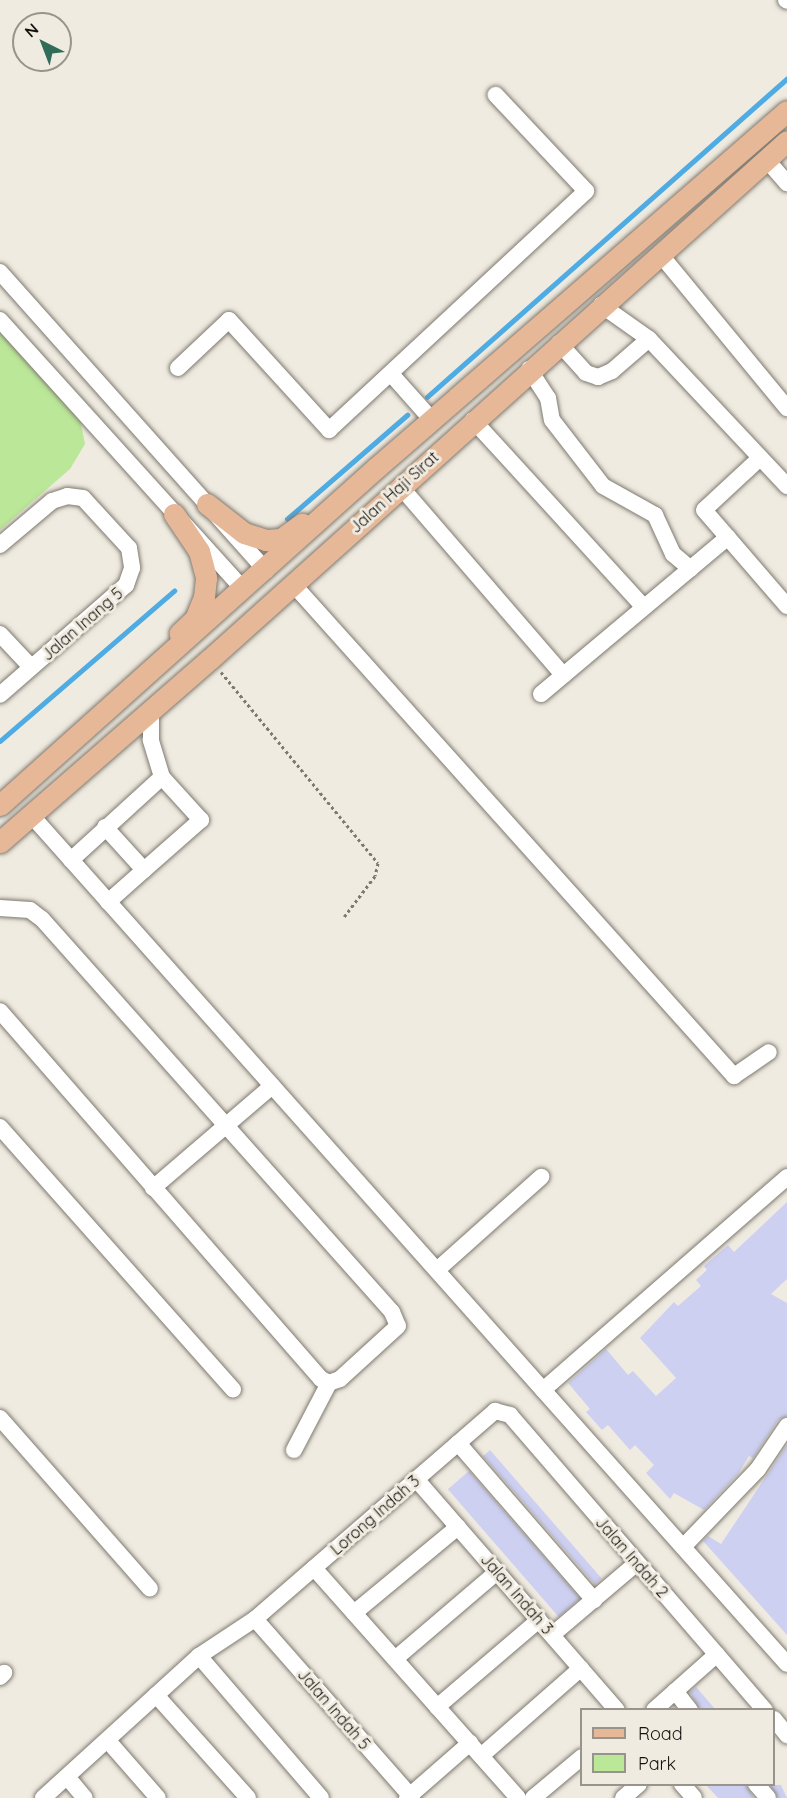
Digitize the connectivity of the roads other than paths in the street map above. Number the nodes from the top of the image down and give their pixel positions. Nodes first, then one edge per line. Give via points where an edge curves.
1 (496, 94) dead end
2 (787, 111) edge
3 (787, 121) edge
4 (780, 148) edge
5 (787, 183) edge
6 (660, 254) junction
7 (611, 266) junction
8 (0, 272) edge
9 (601, 305) junction
10 (0, 320) edge
11 (649, 339) junction
12 (559, 343) junction
13 (178, 368) dead end
14 (530, 369) junction
15 (392, 375) junction
16 (462, 393) junction
17 (787, 408) edge
18 (432, 419) junction
19 (473, 420) junction
20 (760, 458) junction
21 (376, 468) junction
22 (400, 486) junction
23 (787, 486) edge
24 (207, 504) junction
25 (174, 514) junction
26 (728, 537) junction
27 (0, 545) edge
28 (691, 568) junction
29 (258, 583) junction
30 (293, 584) junction
31 (787, 606) edge
32 (644, 607) junction
33 (0, 634) edge
34 (210, 659) junction
35 (32, 667) junction
36 (563, 675) junction
37 (541, 694) dead end
38 (0, 695) edge
39 (151, 712) junction
40 (162, 777) junction
41 (0, 797) edge
42 (0, 805) edge
43 (32, 816) junction
44 (105, 827) junction
45 (0, 842) edge
46 (71, 860) junction
47 (144, 870) junction
48 (108, 902) junction
49 (0, 908) edge
50 (0, 1011) edge
51 (769, 1052) dead end
52 (272, 1086) junction
53 (225, 1123) junction
54 (0, 1127) edge
55 (541, 1177) dead end
56 (787, 1177) edge
57 (153, 1188) junction
58 (437, 1270) junction
59 (329, 1383) junction
60 (233, 1389) dead end
61 (543, 1390) junction
62 (495, 1411) joint
63 (0, 1418) edge
64 (787, 1426) edge
65 (458, 1443) junction
66 (294, 1450) dead end
67 (416, 1479) junction
68 (458, 1527) junction
69 (683, 1546) junction
70 (637, 1563) junction
71 (314, 1568) junction
72 (497, 1572) junction
73 (150, 1589) dead end
74 (594, 1600) junction
75 (354, 1613) junction
76 (255, 1619) junction
77 (539, 1620) junction
78 (552, 1635) junction
79 (717, 1654) junction
80 (199, 1656) junction
81 (395, 1659) junction
82 (787, 1664) edge
83 (581, 1668) junction
84 (675, 1691) junction
85 (156, 1695) junction
86 (438, 1707) junction
87 (615, 1708) edge
88 (656, 1708) edge
89 (688, 1708) edge
90 (763, 1708) edge
91 (775, 1720) edge
92 (787, 1734) edge
93 (109, 1742) junction
94 (475, 1750) junction
95 (580, 1759) edge
96 (68, 1778) junction
97 (638, 1786) edge
98 (683, 1786) edge
99 (757, 1786) edge
100 (410, 1797) edge
101 (43, 1798) edge
102 (85, 1798) edge
103 (158, 1798) edge
104 (248, 1798) edge
105 (321, 1798) edge
106 (518, 1798) edge
107 (533, 1798) edge
108 (623, 1798) edge
109 (694, 1798) edge
110 (768, 1798) edge

1 - 15 street via 586,191
2 - 7 main road, Jalan Haji Sirat
3 - 7 main road via 695,206
4 - 5 street
4 - 6 main road, Jalan Haji Sirat
6 - 9 main road, Jalan Haji Sirat
6 - 17 street
7 - 16 main road, Jalan Haji Sirat
8 - 24 street
9 - 11 street
9 - 12 main road, Jalan Haji Sirat
9 - 16 main road via 578,306 507,366
10 - 25 street
11 - 12 street via 612,371 598,377 586,373
11 - 20 street
12 - 14 main road, Jalan Haji Sirat
13 - 15 street via 229,321 329,430
14 - 19 main road, Jalan Haji Sirat
14 - 28 street via 548,398 552,420 603,486 655,514 673,554
15 - 18 street
16 - 18 main road, Jalan Haji Sirat
18 - 21 main road, Jalan Haji Sirat
19 - 22 main road, Jalan Haji Sirat
19 - 29 main road via 420,459 278,582
19 - 32 street
20 - 23 street
20 - 26 street via 704,510
21 - 24 main road via 281,538 266,540 244,533
21 - 29 main road, Jalan Haji Sirat
22 - 30 main road, Jalan Haji Sirat
22 - 36 street
24 - 29 street
25 - 29 street
25 - 41 main road via 199,551 206,578 195,619
26 - 28 street
26 - 31 street
27 - 35 street, Jalan Inang 5 via 52,501 68,496 82,498 129,548 132,568 126,585
28 - 32 street
29 - 34 main road via 256,603 217,638
29 - 42 main road, Jalan Haji Sirat
30 - 34 main road, Jalan Haji Sirat
30 - 51 street via 734,1076
32 - 36 street
33 - 35 street
34 - 39 main road, Jalan Haji Sirat
35 - 38 street, Jalan Inang 5
36 - 37 street
39 - 40 street via 151,740
39 - 43 main road, Jalan Haji Sirat
40 - 44 street
40 - 47 street via 201,820
43 - 45 main road, Jalan Haji Sirat
43 - 46 street
44 - 46 street
44 - 47 street
46 - 48 street
47 - 48 street
48 - 52 street
49 - 53 street via 30,910 42,919
50 - 57 street
52 - 53 street
52 - 58 street
53 - 57 street
53 - 59 street via 392,1312 398,1326 340,1379
54 - 60 street
55 - 58 street
56 - 61 street
57 - 59 street via 321,1379
58 - 61 street
59 - 66 street
61 - 69 street
62 - 65 street, Lorong Indah 3
62 - 70 street, Jalan Indah 2 via 510,1415
63 - 73 street
64 - 69 street via 758,1469
65 - 67 street, Lorong Indah 3
65 - 74 street
67 - 68 street, Jalan Indah 3
67 - 71 street, Lorong Indah 3
68 - 72 street, Jalan Indah 3
68 - 75 street
69 - 82 street
70 - 74 street
70 - 79 street, Jalan Indah 2
71 - 75 street
71 - 76 street, Lorong Indah 3
72 - 77 street, Jalan Indah 3
72 - 81 street
74 - 78 street
75 - 81 street
76 - 80 street, Lorong Indah 3
76 - 100 street, Jalan Indah 5
77 - 78 street, Jalan Indah 3
77 - 86 street
78 - 83 street, Jalan Indah 3
79 - 84 street
79 - 90 street, Jalan Indah 2
80 - 85 street, Lorong Indah 3
80 - 105 street
81 - 86 street
83 - 87 street, Jalan Indah 3
83 - 94 street
84 - 88 street
84 - 89 street
85 - 93 street, Lorong Indah 3
85 - 104 street
86 - 94 street
91 - 92 street
93 - 96 street, Lorong Indah 3
93 - 103 street
94 - 100 street
94 - 106 street
95 - 107 street
96 - 101 street, Lorong Indah 3
96 - 102 street
97 - 108 street
98 - 109 street
99 - 110 street

